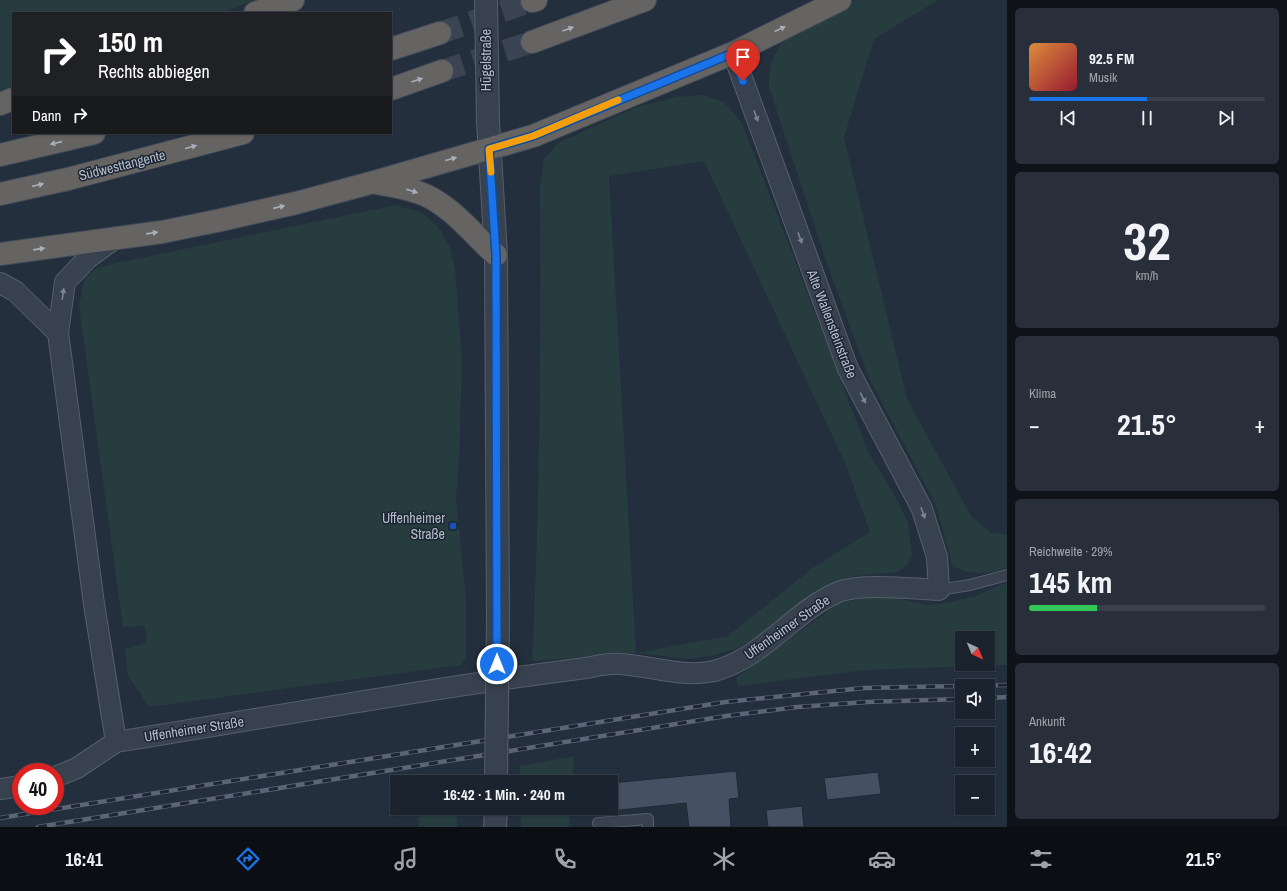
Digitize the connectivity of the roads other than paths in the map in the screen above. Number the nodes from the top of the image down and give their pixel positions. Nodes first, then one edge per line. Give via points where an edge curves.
1 (293, 0) edge
2 (486, 0) edge
3 (644, 0) edge
4 (840, 0) edge
5 (258, 12) edge
6 (440, 33) tunnel mouth
7 (532, 42) tunnel mouth
8 (392, 49) edge
9 (733, 53) junction
10 (442, 71) tunnel mouth
11 (392, 89) edge
12 (12, 99) edge
13 (0, 104) edge
14 (90, 134) edge
15 (239, 134) edge
16 (489, 149) junction
17 (0, 155) edge
18 (374, 182) junction
19 (0, 194) edge
20 (114, 239) junction
21 (0, 254) edge
22 (496, 255) junction
23 (0, 283) edge
24 (58, 333) junction
25 (1007, 575) edge
26 (939, 590) junction
27 (116, 742) junction
28 (64, 773) edge
29 (496, 775) edge
30 (12, 787) edge
31 (0, 789) edge
32 (496, 815) edge
33 (598, 823) dead end
34 (495, 827) edge
35 (648, 827) edge

1 - 5 highway
2 - 16 street, Hügelstraße, bridge
7 -> 3 highway
9 -> 4 highway
6 - 8 highway
9 - 16 highway via 533,136
9 -> 26 street, Alte Wallensteinstraße via 848,369 922,509 937,557
11 -> 10 highway
12 - 13 highway
14 -> 17 highway
19 -> 15 highway, Südwesttangente
18 -> 16 highway
16 - 22 street, Hügelstraße
20 -> 18 highway via 222,220
18 -> 22 highway via 418,193 441,204
21 -> 20 highway
24 -> 20 street via 65,282 88,258
22 - 29 street, Hügelstraße, bridge
23 - 24 street via 14,291
24 - 27 street via 94,604
25 - 26 lane, Uffenheimer Straße via 970,586
26 - 27 street, Uffenheimer Straße via 862,588 838,592 813,607 746,658 714,671 691,673 618,664 529,675
27 - 28 street, Uffenheimer Straße via 77,768
30 - 31 street
32 - 34 street
33 - 35 lane via 648,819

